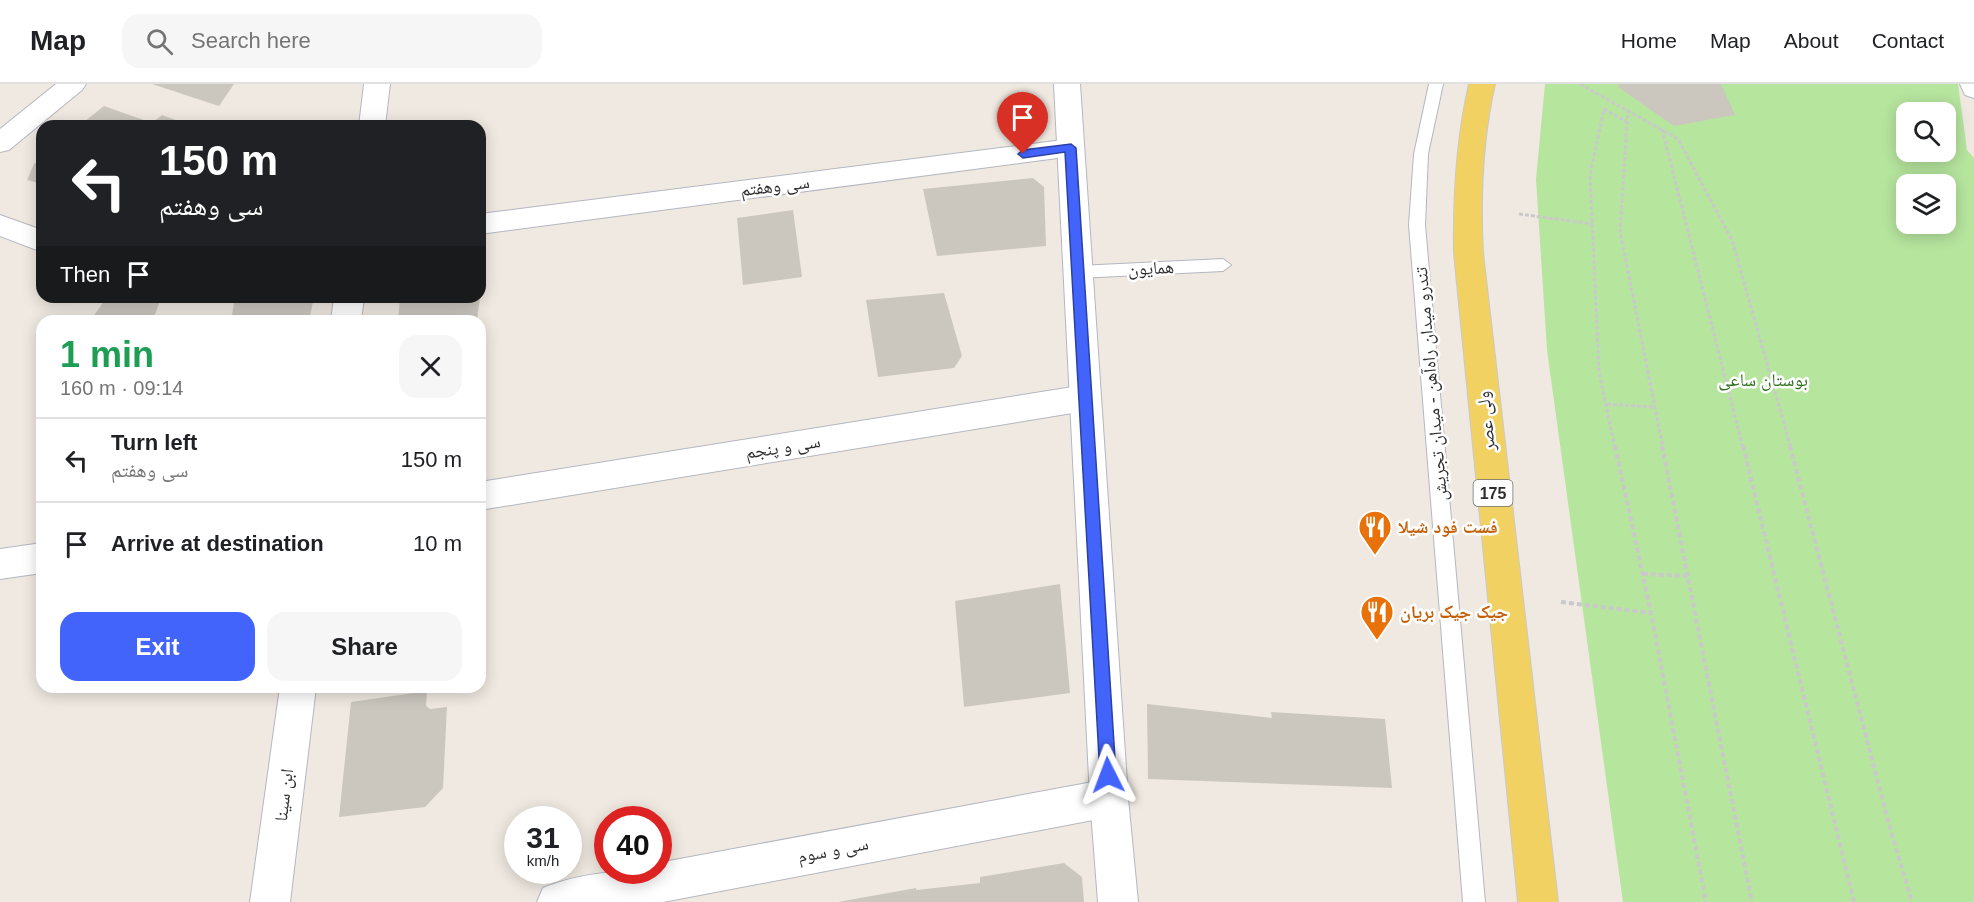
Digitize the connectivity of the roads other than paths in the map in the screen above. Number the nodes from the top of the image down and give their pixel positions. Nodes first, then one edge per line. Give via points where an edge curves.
1 (73, 84) edge
2 (377, 84) edge
3 (1067, 84) edge
4 (1436, 84) edge
5 (1482, 84) edge
6 (1973, 84) edge
7 (1974, 89) edge
8 (373, 120) edge
9 (0, 143) edge
10 (1071, 148) junction
11 (486, 223) edge
12 (0, 225) edge
13 (36, 239) edge
14 (1223, 265) dead end
15 (1078, 272) junction
16 (1085, 398) junction
17 (486, 495) edge
18 (36, 559) edge
19 (0, 564) edge
20 (297, 693) edge
21 (1109, 798) junction
22 (270, 902) edge
23 (557, 902) edge
24 (1118, 902) edge
25 (1474, 902) edge
26 (1538, 902) edge

1 - 9 street
2 - 8 street
3 - 10 street
4 - 25 lane, تندرو میدان راه‌آهن - میدان تجریش via 1418,160 1417,225
5 - 26 main road, ولی عصر / 175 via 1469,155 1471,271
6 - 7 street
10 - 11 street, سی وهفتم
10 - 15 street
12 - 13 street
14 - 15 lane, همایون
15 - 16 street
16 - 17 street, سی و پنجم
16 - 21 street
18 - 19 street
20 - 22 street, ابن سینا
21 - 23 street, سی و سوم
21 - 24 street

